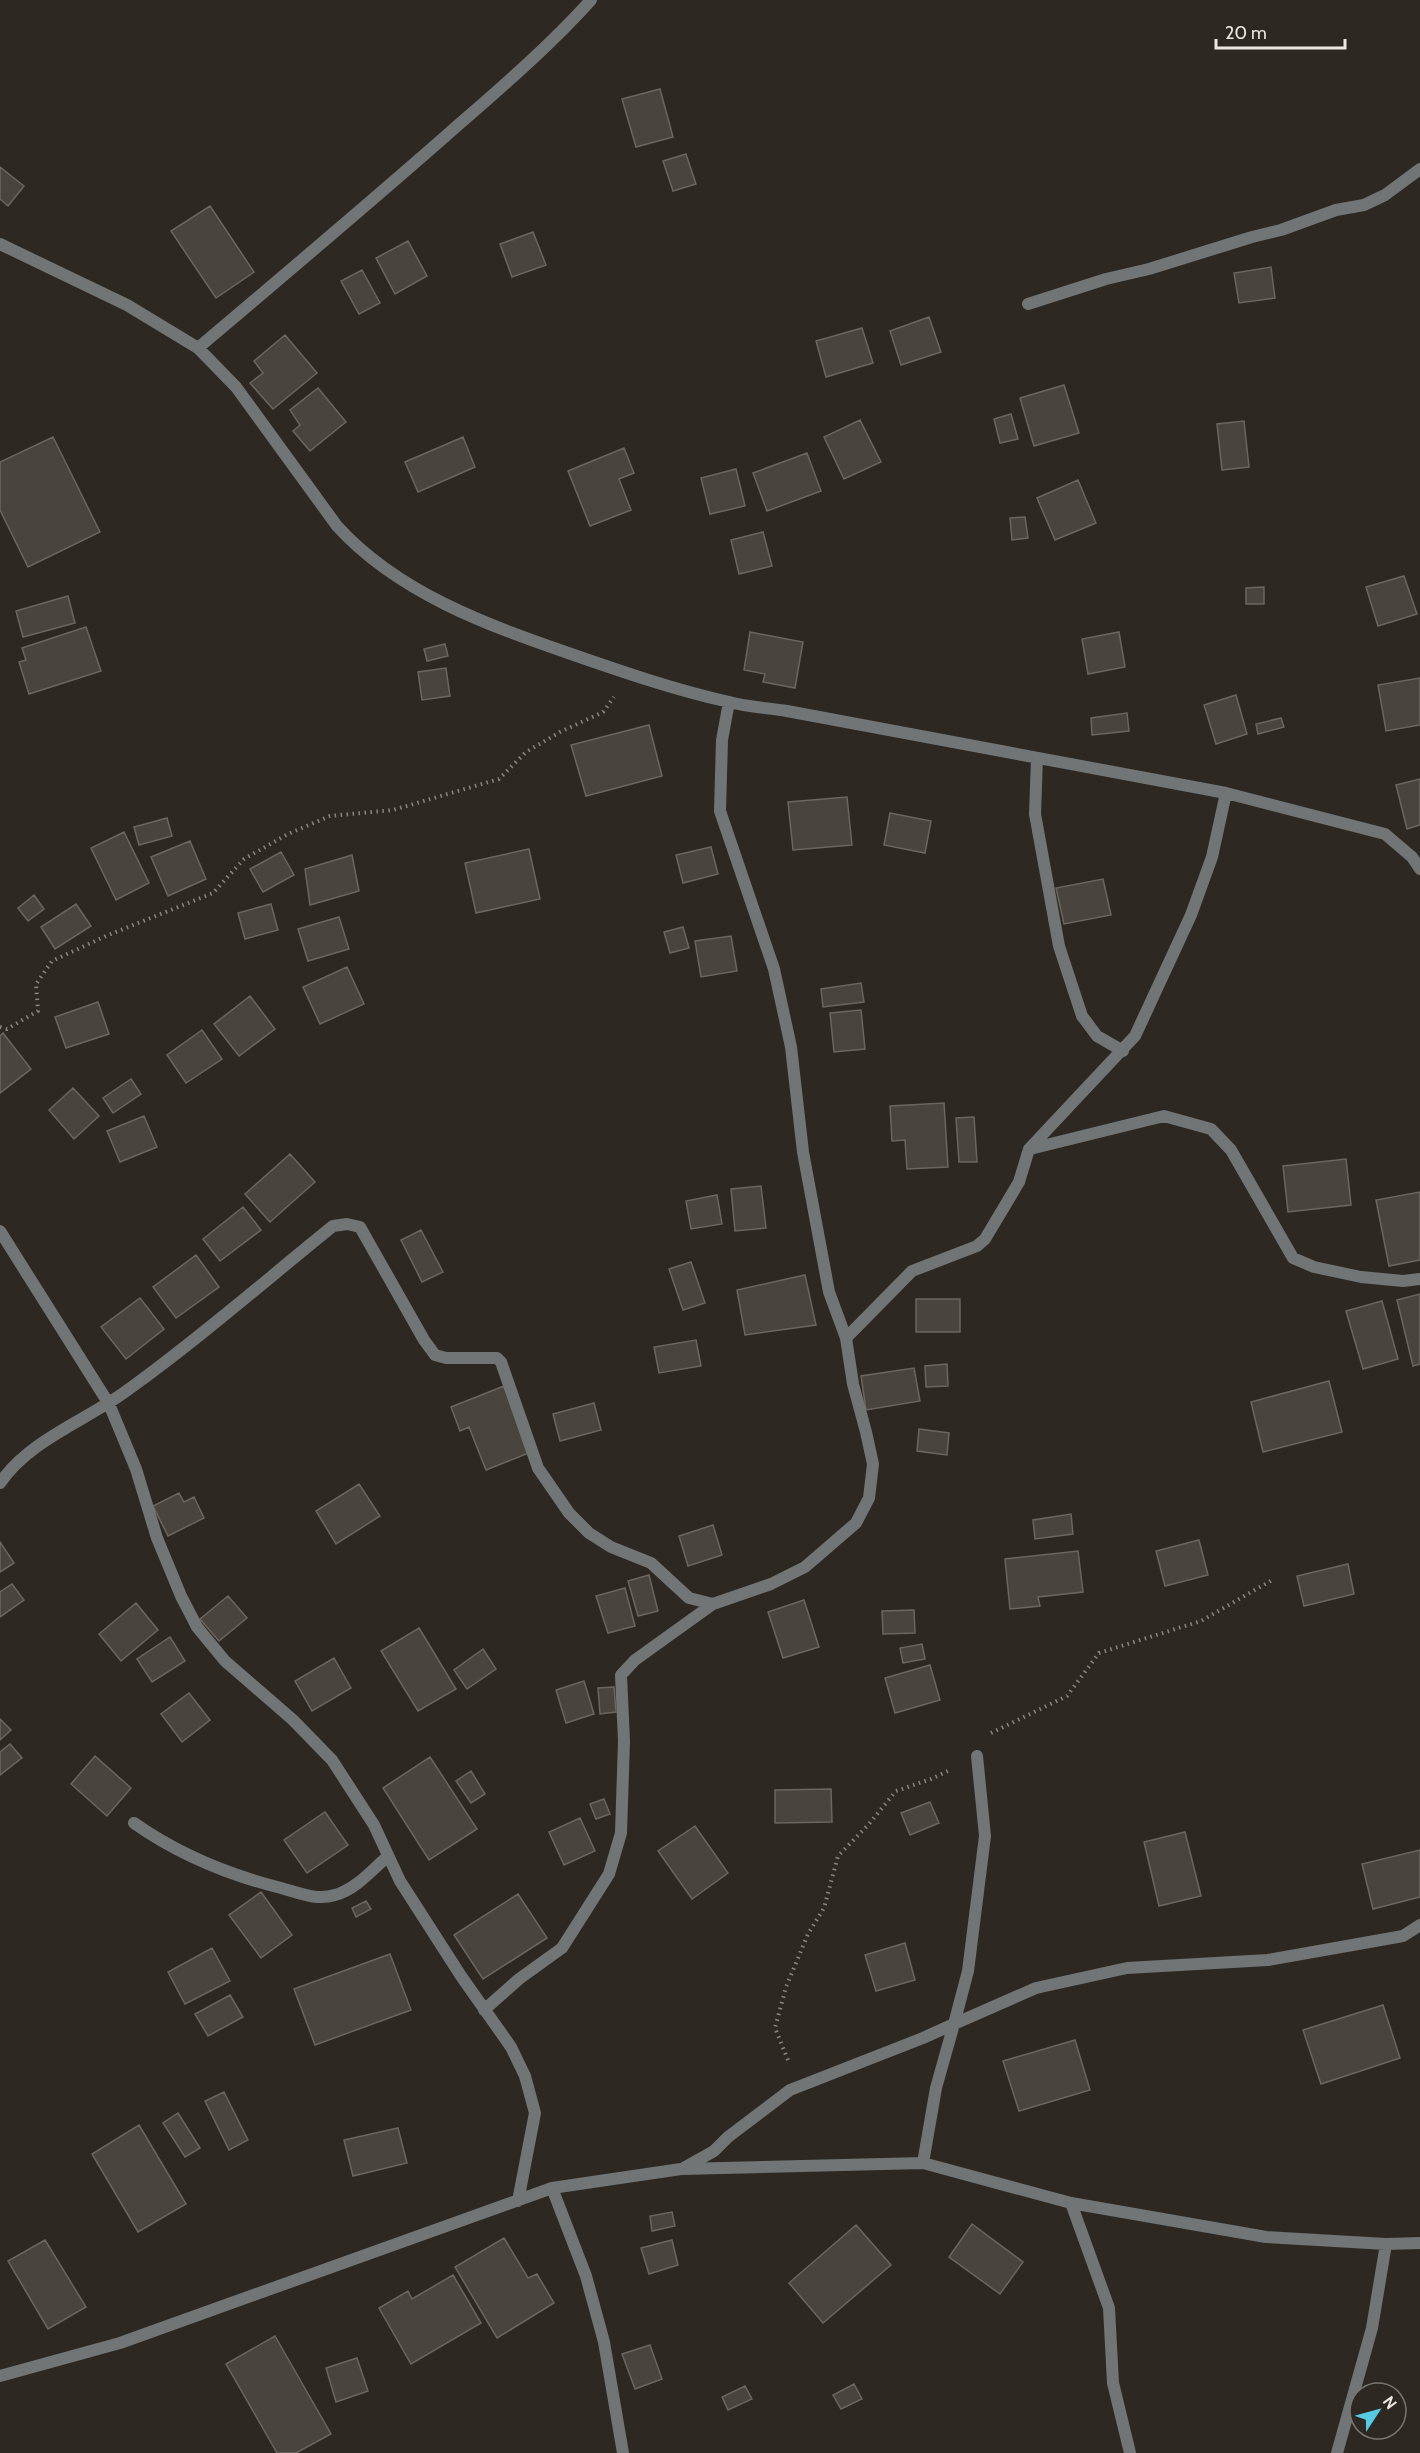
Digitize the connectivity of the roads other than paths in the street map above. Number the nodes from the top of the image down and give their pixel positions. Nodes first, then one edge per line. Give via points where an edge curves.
1 (591, 0) edge
2 (1420, 169) edge
3 (0, 244) edge
4 (1028, 304) dead end
5 (198, 348) junction
6 (729, 702) junction
7 (1037, 758) junction
8 (1226, 793) junction
9 (1420, 869) edge
10 (1123, 1051) junction
11 (1029, 1149) junction
12 (0, 1231) edge
13 (1420, 1279) edge
14 (846, 1338) junction
15 (109, 1404) junction
16 (0, 1483) edge
17 (713, 1604) junction
18 (977, 1756) road end
19 (134, 1823) dead end
20 (387, 1857) junction
21 (1420, 1925) edge
22 (484, 2010) junction
23 (954, 2024) junction
24 (924, 2163) junction
25 (681, 2169) junction
26 (552, 2188) junction
27 (518, 2201) junction
28 (1071, 2203) junction
29 (1420, 2243) edge
30 (1386, 2244) junction
31 (0, 2376) edge
32 (623, 2453) edge
33 (1130, 2453) edge
34 (1337, 2453) edge

1 - 5 street via 492,95
2 - 4 street via 1365,205 1336,210 1281,231
3 - 5 street via 127,305
5 - 6 street via 236,387 337,526 373,561 425,595 481,620 630,674
6 - 7 street
6 - 14 street via 722,740 720,812 774,969 791,1047 803,1152 827,1282
7 - 8 street
7 - 10 street via 1035,814 1059,945 1082,1016 1097,1036
8 - 9 street via 1385,834
8 - 10 street via 1212,857 1191,915 1135,1036
10 - 11 street
11 - 13 street via 1164,1116 1211,1130 1231,1150 1293,1258 1314,1267 1361,1277
11 - 14 street via 1019,1182 985,1239 912,1271
12 - 15 street
14 - 17 street via 873,1464 868,1498 856,1523 804,1568
15 - 16 street via 30,1452
15 - 17 street via 333,1226 360,1227 435,1354 501,1362 538,1468 569,1513 611,1547 651,1563 689,1598
15 - 20 street via 136,1469 157,1538 197,1627 225,1661 332,1760 374,1825
17 - 22 street via 635,1660 621,1675 621,1833 609,1874 561,1948
18 - 23 street via 985,1836 968,1971
19 - 20 street via 204,1863 312,1897 335,1895 353,1886
20 - 22 street
21 - 23 street via 1403,1936 1268,1960 1128,1968 1036,1988
22 - 27 street via 511,2047 525,2076 535,2113
23 - 24 street via 936,2088
23 - 25 street via 790,2091 714,2151
24 - 25 street
24 - 28 street
25 - 26 street
26 - 27 street
26 - 32 street via 586,2276 604,2342
27 - 31 street via 120,2343
28 - 30 street via 1266,2237
28 - 33 street via 1109,2308 1113,2383
29 - 30 street
30 - 34 street via 1372,2328

